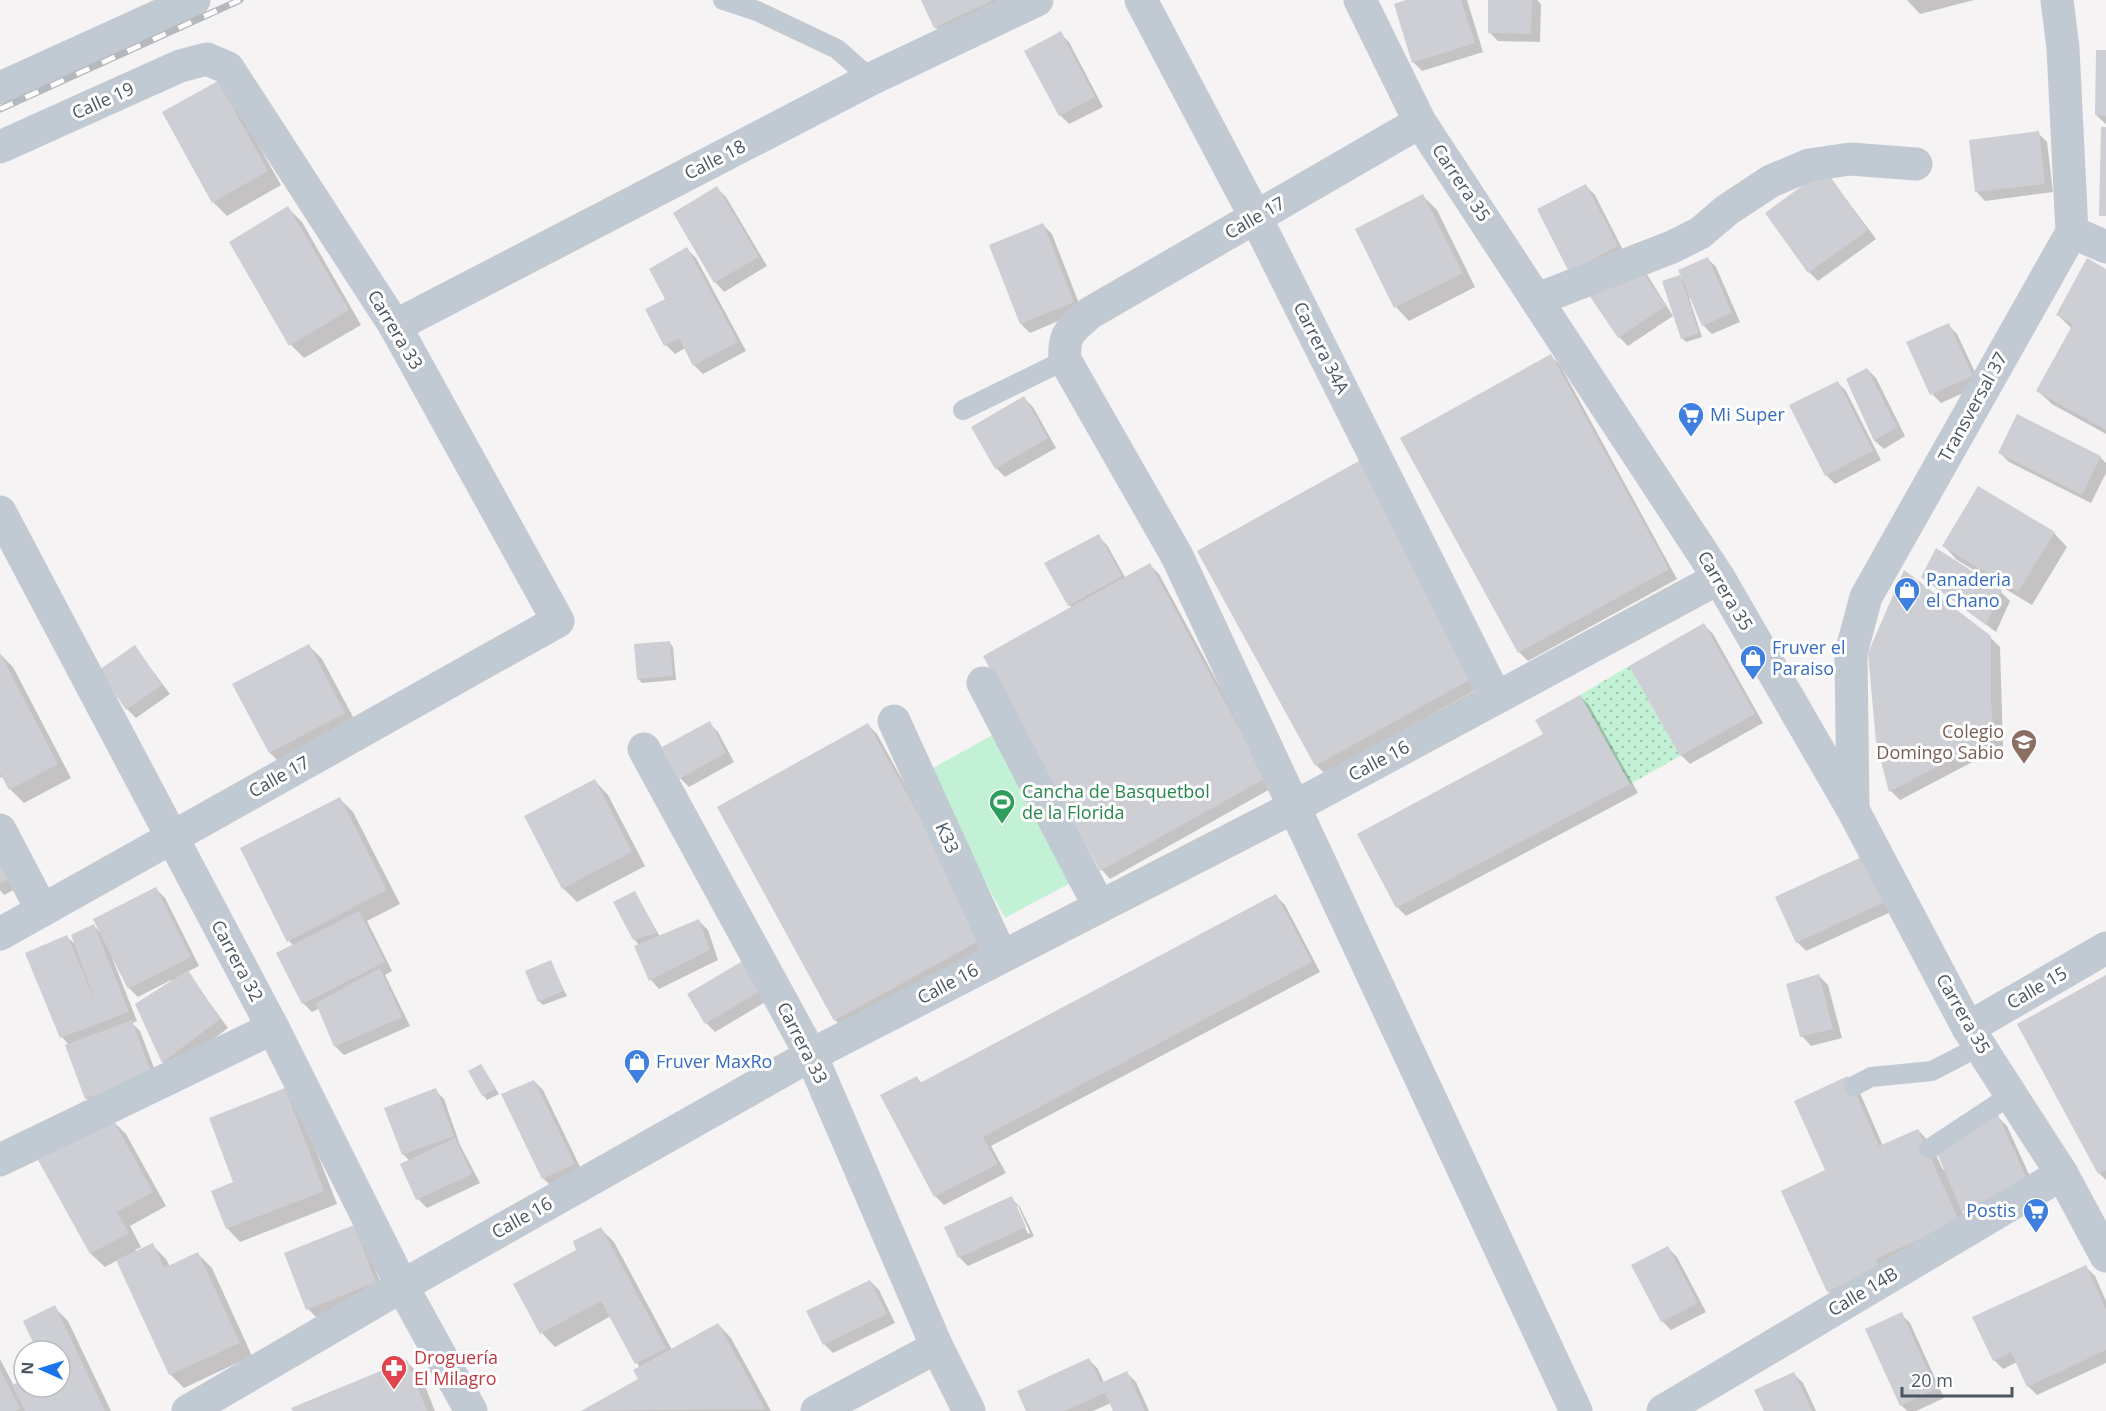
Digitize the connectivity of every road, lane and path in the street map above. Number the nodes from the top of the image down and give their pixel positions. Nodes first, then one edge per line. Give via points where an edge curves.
1 (194, 0) edge
2 (723, 0) edge
3 (1037, 0) edge
4 (1141, 0) edge
5 (1360, 0) edge
6 (2057, 0) edge
7 (207, 59) joint
8 (871, 79) junction
9 (0, 88) edge
10 (1420, 122) junction
11 (0, 147) edge
12 (1916, 164) dead end
13 (1256, 218) junction
14 (2072, 232) junction
15 (2106, 247) edge
16 (1538, 299) junction
17 (395, 326) junction
18 (1065, 360) junction
19 (963, 410) dead end
20 (0, 512) edge
21 (1719, 578) junction
22 (558, 621) joint
23 (983, 683) dead end
24 (1496, 698) junction
25 (894, 721) dead end
26 (644, 749) dead end
27 (1294, 807) junction
28 (1853, 810) junction
29 (0, 830) edge
30 (172, 837) junction
31 (1099, 906) junction
32 (42, 910) junction
33 (0, 934) edge
34 (2106, 948) edge
35 (1001, 956) junction
36 (273, 1028) junction
37 (1974, 1037) junction
38 (811, 1055) junction
39 (1854, 1086) dead end
40 (2011, 1095) junction
41 (1929, 1149) dead end
42 (0, 1160) edge
43 (2062, 1174) junction
44 (2106, 1256) edge
45 (402, 1286) junction
46 (937, 1347) junction
47 (188, 1411) edge
48 (471, 1411) edge
49 (817, 1411) edge
50 (969, 1411) edge
51 (1576, 1411) edge
52 (1663, 1411) edge

1 - 9 street
2 - 8 lane via 837,49
3 - 8 street, Calle 18
4 - 13 street, Carrera 34A
5 - 10 street, Carrera 35
6 - 14 street
7 - 11 street, Calle 19 via 180,66
7 - 17 street, Carrera 33 via 228,68
8 - 17 street, Calle 18
10 - 13 street, Calle 17
10 - 16 street, Carrera 35
12 - 16 street via 1850,159 1809,165 1771,182 1700,233 1672,247
13 - 18 street, Calle 17 via 1090,314 1064,341
13 - 24 street, Carrera 34A
14 - 15 street
14 - 28 street, Transversal 37 via 1866,597 1851,654
16 - 21 street, Carrera 35
17 - 22 street, Carrera 33
18 - 19 lane
18 - 27 street via 1177,556
20 - 30 street, Carrera 32
21 - 24 street, Calle 16
21 - 28 street, Carrera 35
22 - 30 street, Calle 17
23 - 31 street
24 - 27 street, Calle 16
25 - 35 street, K33
26 - 38 street, Carrera 33
27 - 31 street, Calle 16
27 - 51 street
28 - 37 street, Carrera 35
29 - 32 street
30 - 32 street, Calle 17
30 - 36 street, Carrera 32
31 - 35 street, Calle 16
32 - 33 street, Calle 17
34 - 37 street, Calle 15
35 - 38 street, Calle 16
36 - 42 street
36 - 45 street, Carrera 32
37 - 39 lane via 1932,1071 1871,1077
37 - 40 street, Carrera 35
38 - 45 street, Calle 16
38 - 46 street, Carrera 33
40 - 41 lane
40 - 43 street, Carrera 35
43 - 44 street, Carrera 35
43 - 52 street, Calle 14B
45 - 47 street, Calle 16
45 - 48 street, Carrera 32
46 - 49 street
46 - 50 street, Carrera 33

